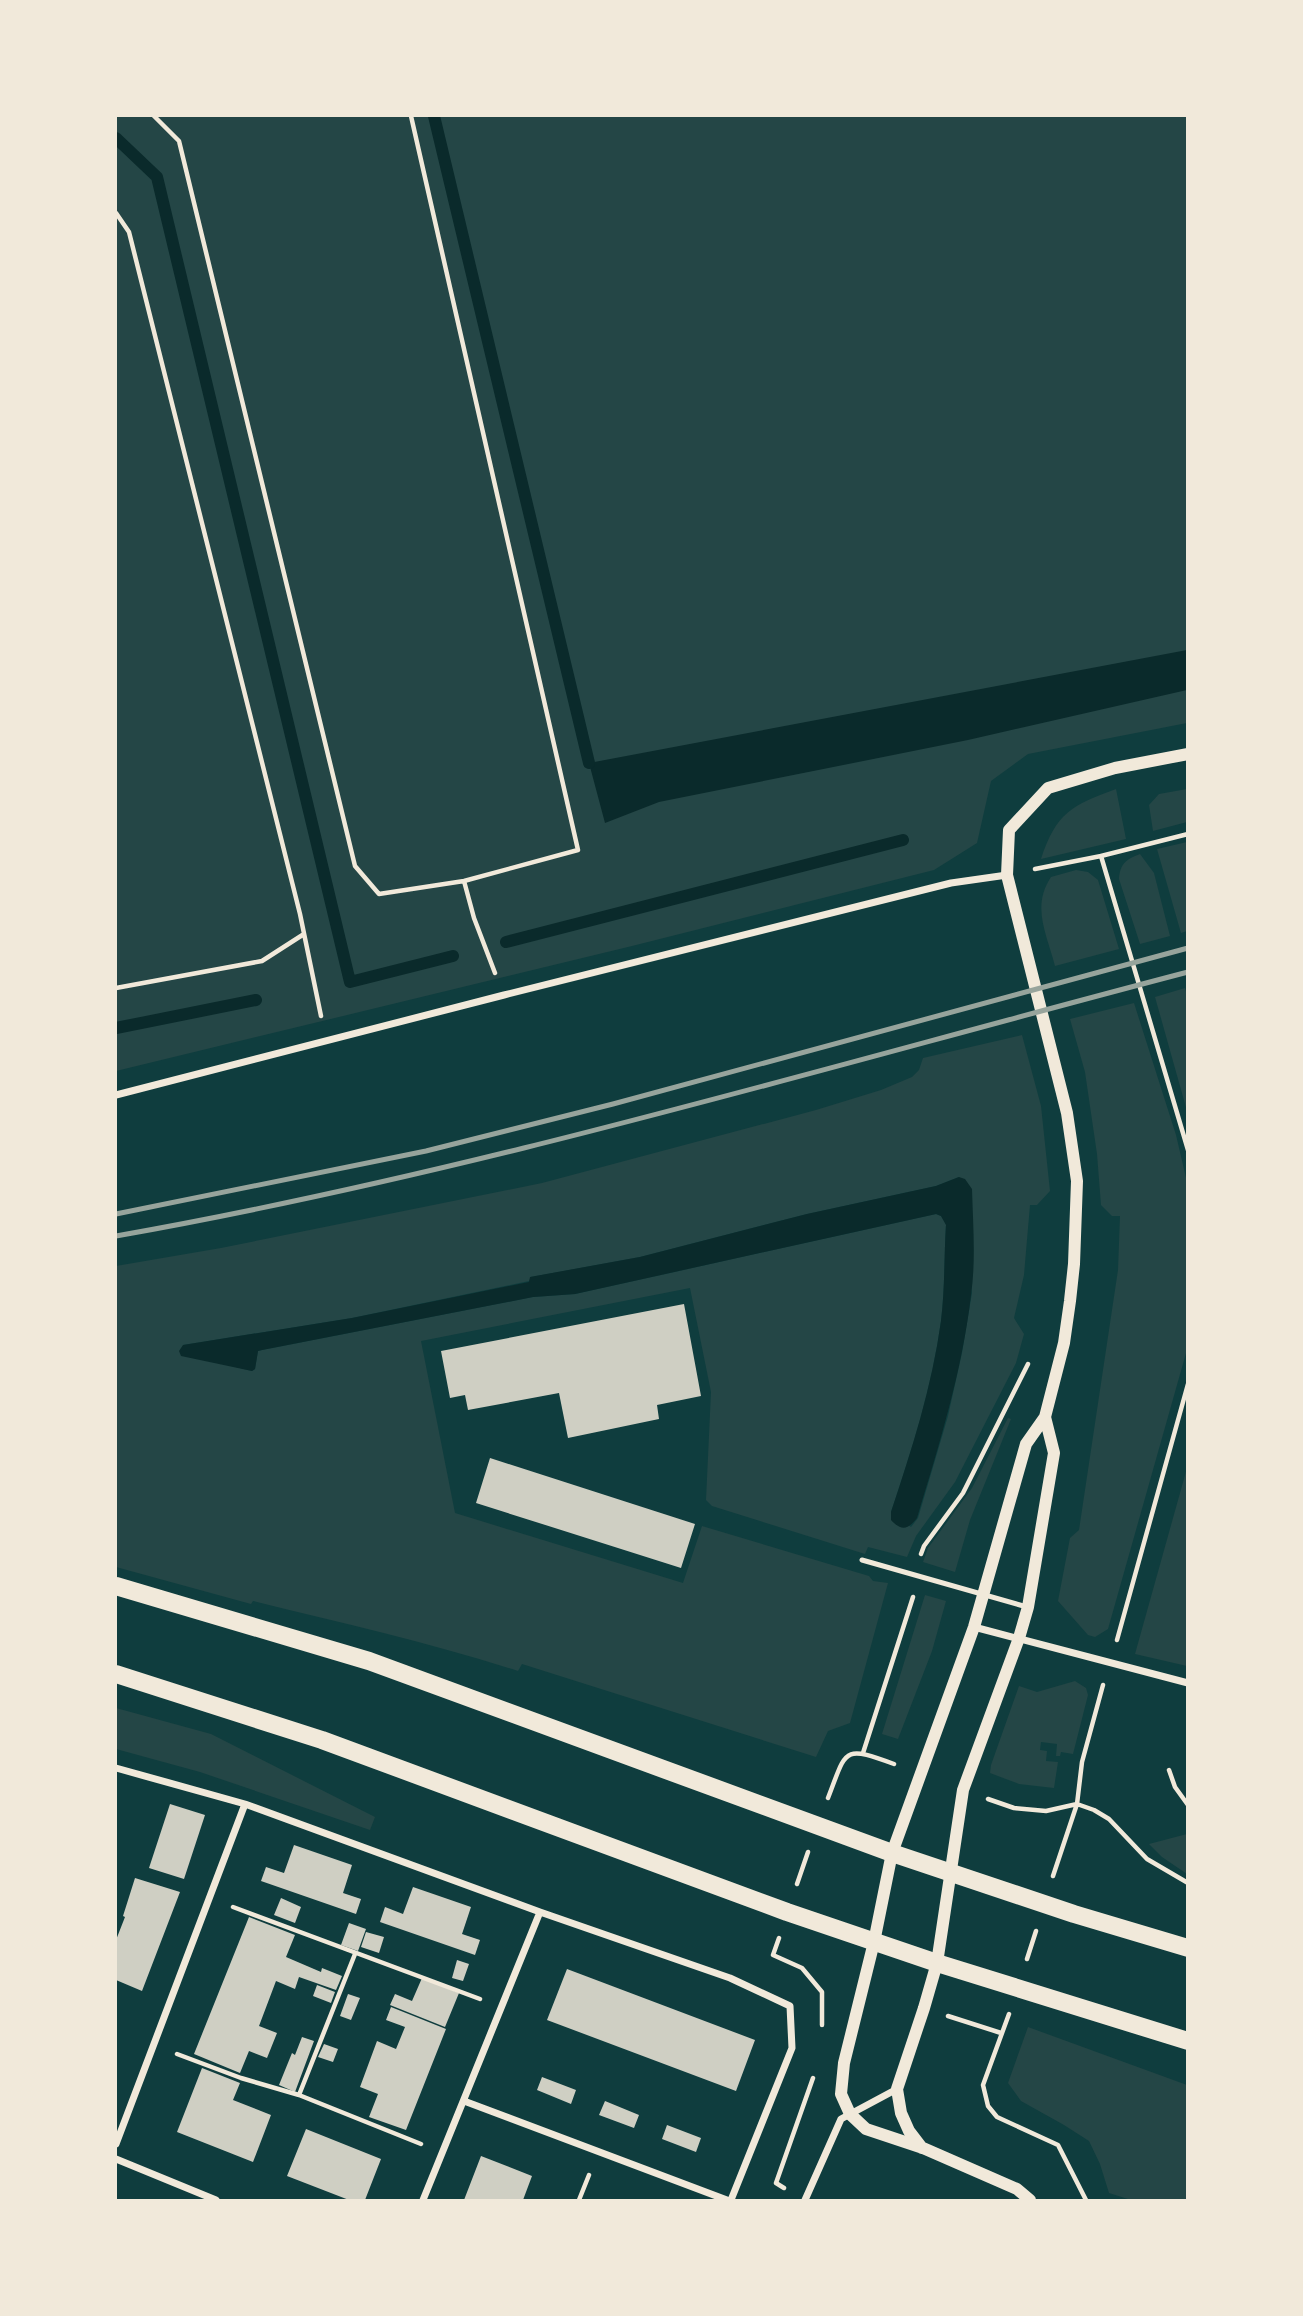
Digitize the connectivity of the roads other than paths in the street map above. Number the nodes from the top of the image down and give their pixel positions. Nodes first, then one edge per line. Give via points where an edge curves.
1 (1188, 754) edge
2 (1007, 875) junction
3 (116, 1096) edge
4 (1045, 1417) junction
5 (862, 1560) dead end
6 (116, 1586) edge
7 (984, 1595) junction
8 (1028, 1607) junction
9 (974, 1627) junction
10 (1019, 1638) junction
11 (116, 1674) edge
12 (1188, 1683) edge
13 (116, 1769) edge
14 (245, 1804) junction
15 (892, 1853) junction
16 (950, 1873) junction
17 (540, 1912) junction
18 (874, 1942) junction
19 (1188, 1948) edge
20 (937, 1963) junction
21 (1188, 2041) edge
22 (897, 2089) junction
23 (464, 2101) junction
24 (849, 2114) junction
25 (116, 2144) edge
26 (923, 2148) junction
27 (116, 2159) edge
28 (216, 2200) edge
29 (423, 2200) edge
30 (729, 2200) edge
31 (804, 2200) edge
32 (1030, 2200) edge

1 - 2 street via 1115,768 1048,788 1009,830
2 - 3 street via 951,883
2 - 4 street via 1068,1113 1077,1181 1070,1301
4 - 7 street via 1026,1444
4 - 8 street via 1054,1453
5 - 7 lane
6 - 15 main road via 369,1661
7 - 8 lane
7 - 9 street
8 - 10 street
9 - 10 street
9 - 15 street
10 - 12 street
10 - 16 street via 963,1790
11 - 18 main road via 322,1740
13 - 14 street
14 - 17 street
14 - 25 street
15 - 16 main road
15 - 18 street
16 - 19 main road
16 - 20 street
17 - 23 street
17 - 30 street via 730,1978 790,2006 792,2048
18 - 20 main road
18 - 24 street via 844,2063 841,2094
20 - 21 main road
20 - 22 street
22 - 24 street
22 - 26 street via 901,2113
23 - 29 street
23 - 30 street
24 - 26 street via 866,2129
24 - 31 street via 841,2119
26 - 32 street via 1017,2189
27 - 28 street

